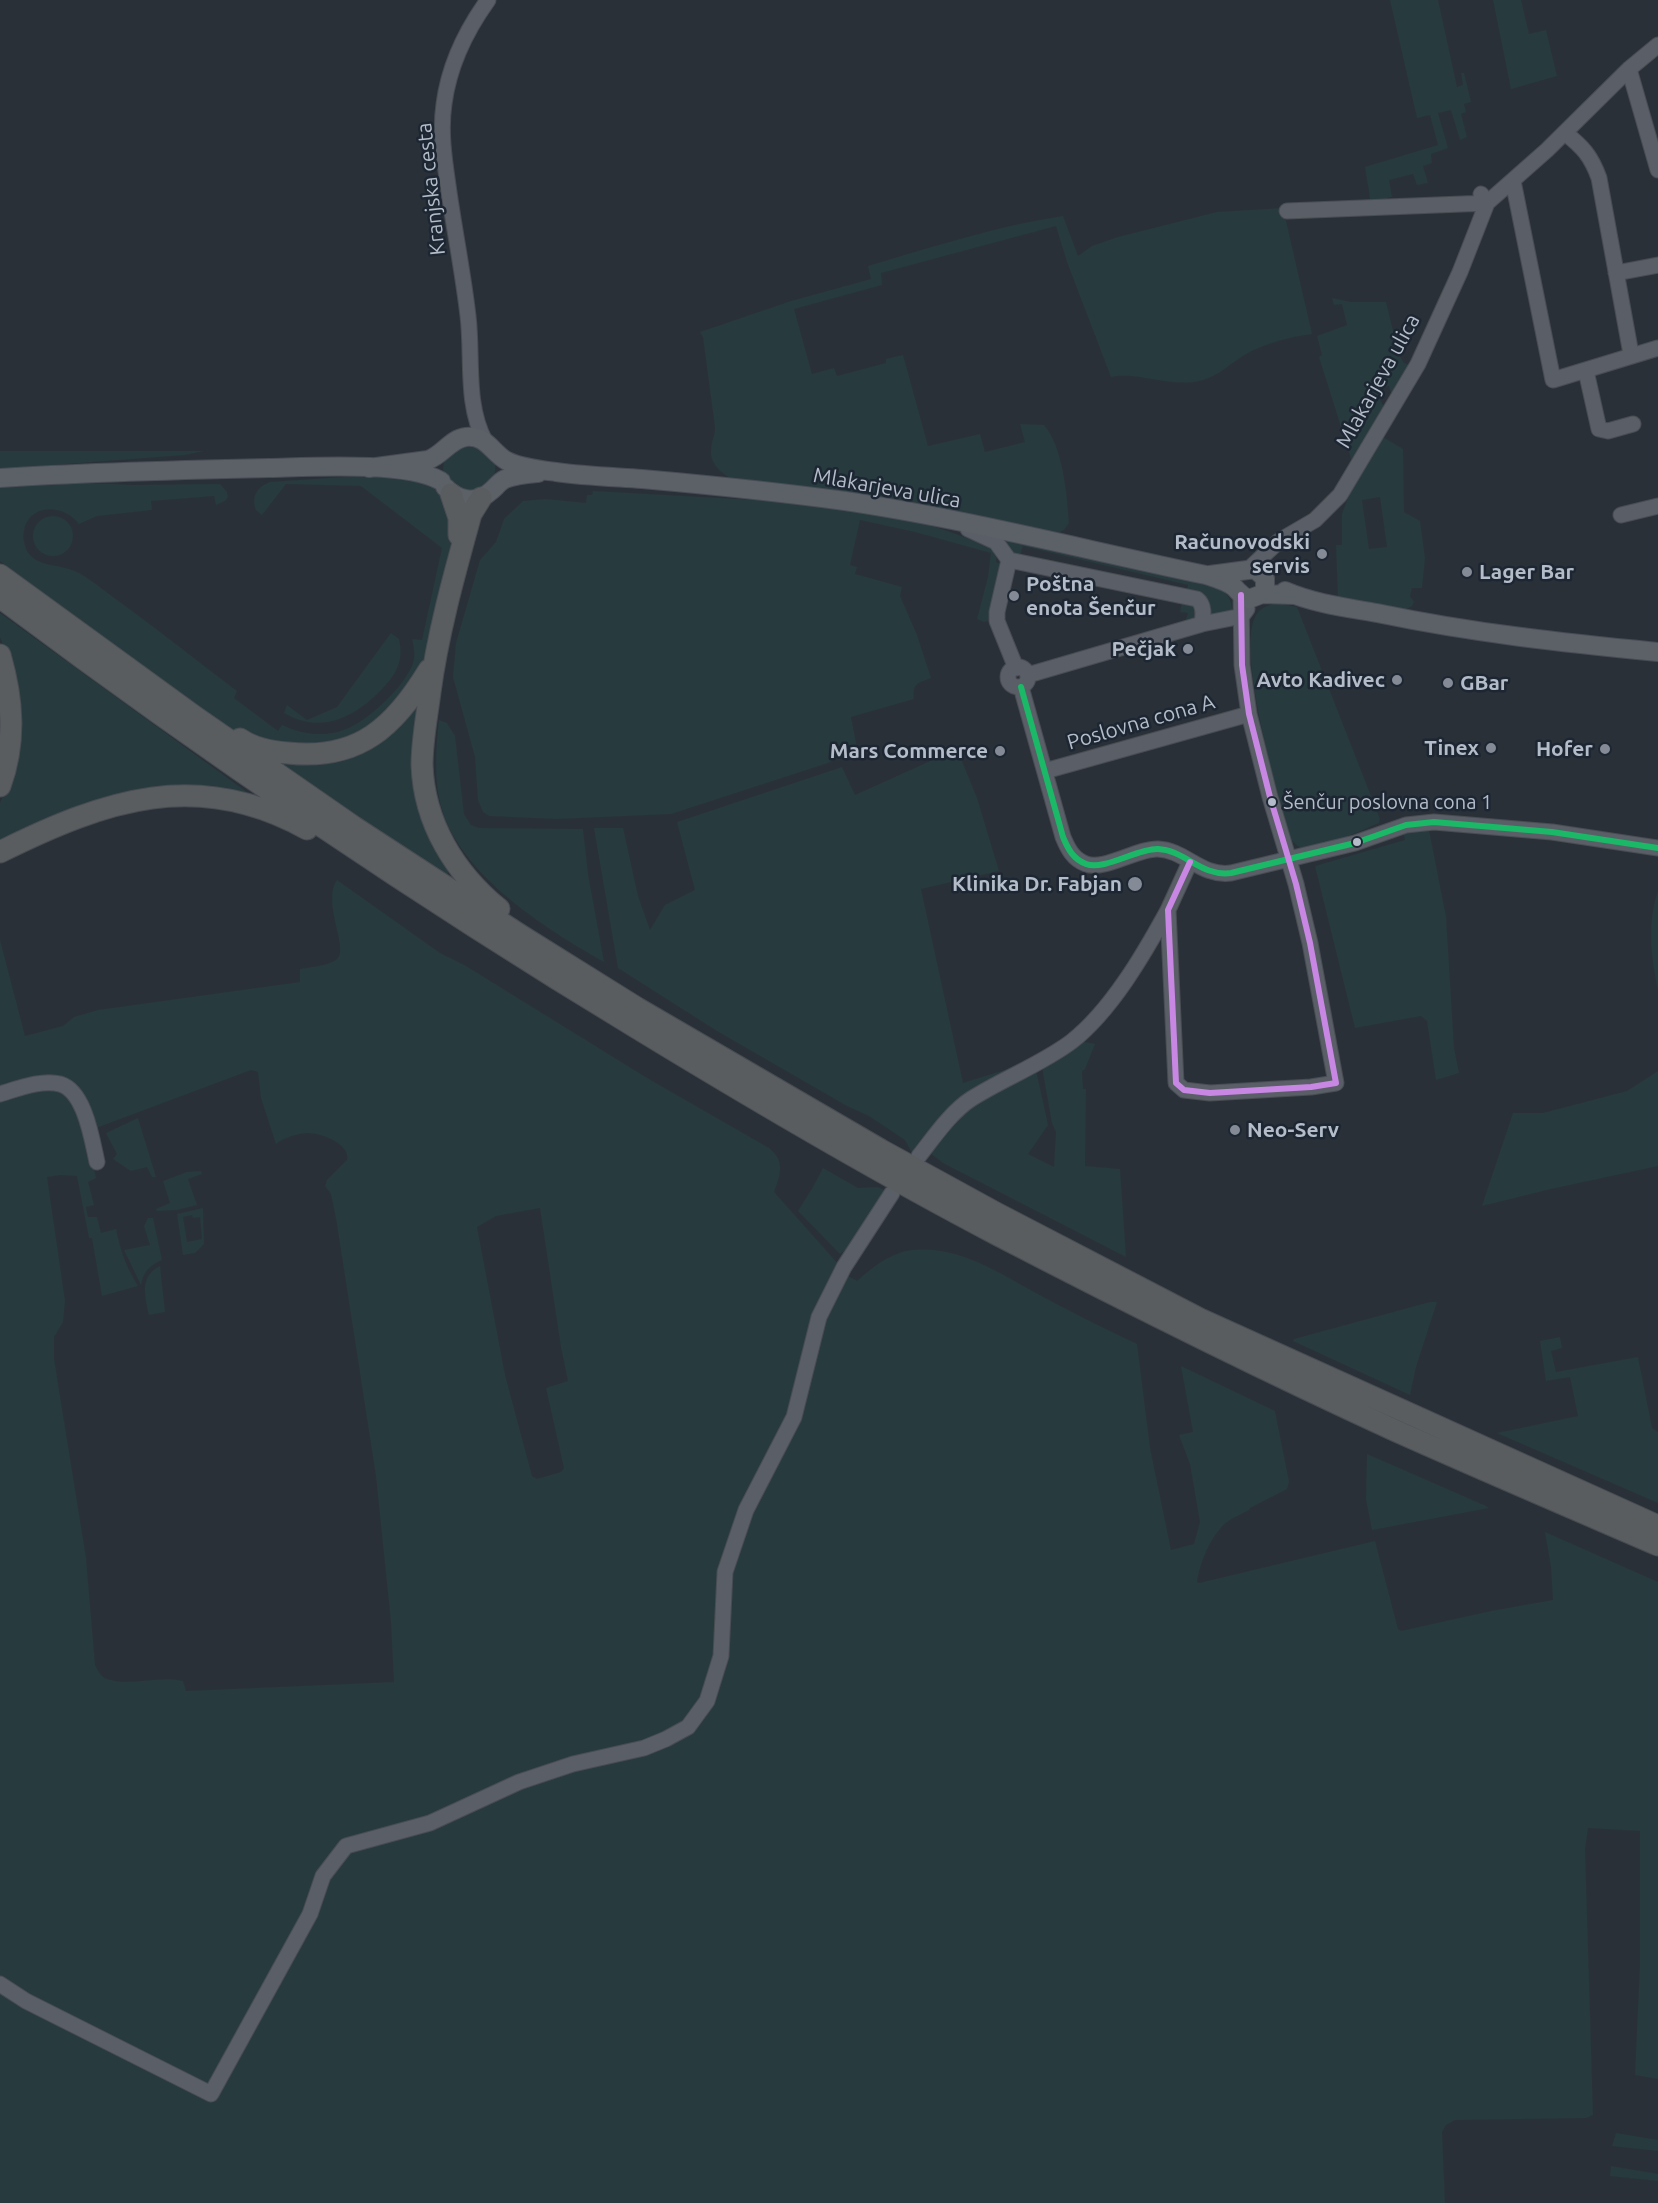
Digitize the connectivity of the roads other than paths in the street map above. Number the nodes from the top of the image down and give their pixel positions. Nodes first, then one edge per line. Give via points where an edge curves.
1 (488, 0) edge
2 (1658, 45) edge
3 (1629, 69) junction
4 (1564, 133) junction
5 (1658, 170) edge
6 (1513, 181) junction
7 (1484, 199) junction
8 (1287, 211) dead end
9 (1658, 265) edge
10 (1616, 273) junction
11 (1658, 348) edge
12 (1631, 354) junction
13 (1586, 371) junction
14 (472, 383) junction
15 (1633, 424) dead end
16 (458, 439) junction
17 (491, 448) junction
18 (444, 450) junction
19 (369, 468) junction
20 (558, 472) junction
21 (0, 478) edge
22 (446, 487) junction
23 (488, 491) junction
24 (1658, 506) edge
25 (1621, 515) dead end
26 (937, 517) junction
27 (459, 556) junction
28 (1009, 560) junction
29 (0, 575) edge
30 (1252, 584) junction
31 (0, 597) edge
32 (1242, 616) junction
33 (1202, 624) junction
34 (1658, 652) edge
35 (0, 655) edge
36 (434, 661) junction
37 (1022, 676) junction
38 (1249, 714) junction
39 (194, 717) junction
40 (1045, 771) junction
41 (0, 786) edge
42 (348, 844) junction
43 (1658, 849) edge
44 (0, 852) edge
45 (1289, 861) junction
46 (1190, 862) junction
47 (1168, 910) junction
48 (520, 935) junction
49 (0, 1094) edge
50 (919, 1156) dead end
51 (97, 1161) dead end
52 (892, 1193) dead end
53 (1658, 1526) edge
54 (1658, 1545) edge
55 (0, 1984) edge

1 - 14 street, Kranjska cesta via 459,48 442,120 468,316
2 - 3 street, Mlakarjeva ulica
3 - 4 street, Mlakarjeva ulica
3 - 5 street
4 - 6 street, Mlakarjeva ulica
4 - 10 street via 1592,160 1604,202
6 - 7 street, Mlakarjeva ulica
6 - 13 street via 1553,380
7 - 8 street
7 - 30 street, Mlakarjeva ulica via 1460,272 1418,364 1340,495 1315,520 1279,541
9 - 10 street
10 - 12 street
11 - 12 street
12 - 13 street
13 - 15 street via 1599,429 1608,431
14 - 16 street via 467,421
14 - 17 street via 476,420
16 - 17 main road via 467,437
16 - 18 main road
17 - 20 main road via 507,461
17 - 23 main road via 501,464 500,475
18 - 19 main road via 428,460
18 - 22 main road via 438,470
19 - 21 main road via 194,469
19 - 22 main road via 430,475
20 - 23 main road via 520,475
20 - 26 main road, Mlakarjeva ulica via 815,497
22 - 23 main road via 460,498 471,500
22 - 27 highway via 459,518
23 - 27 highway via 471,514
24 - 25 street
26 - 28 street via 990,537
26 - 30 main road, Mlakarjeva ulica
27 - 36 highway
28 - 33 street via 1197,599 1201,602
28 - 37 street, Poslovna cona A via 997,621
29 - 39 highway
30 - 32 street
30 - 34 main road via 1404,619
31 - 42 highway via 184,732
32 - 33 street
32 - 38 street via 1242,665
33 - 37 street
35 - 41 highway via 11,710 11,744
36 - 39 highway via 416,692 388,725 358,743 320,755 269,750 243,741 219,723
36 - 48 highway via 422,755 430,812 454,861
37 - 40 street, Poslovna cona A
38 - 40 street, Poslovna cona A
38 - 45 street
39 - 48 highway
40 - 46 street, Poslovna cona A via 1063,837 1074,857 1088,865 1098,865 1156,849
42 - 44 highway via 321,837 252,806 179,795 141,798 104,807
42 - 54 highway via 696,1064 992,1232 1383,1425
43 - 45 street, Poslovna cona A via 1552,832 1434,822 1406,825
45 - 46 street, Poslovna cona A via 1222,874
45 - 47 street via 1310,943 1336,1083 1210,1093 1184,1090 1176,1083
46 - 47 street
47 - 50 street via 1122,985 1087,1026 1036,1065 970,1100
48 - 53 highway via 881,1150 1180,1309
49 - 51 street via 44,1084 60,1084 75,1093
52 - 55 street via 844,1267 819,1317 794,1417 746,1510 725,1572 721,1656 707,1701 688,1727 644,1748 573,1764 519,1782 430,1823 346,1846 323,1876 310,1914 211,2094 26,2001

